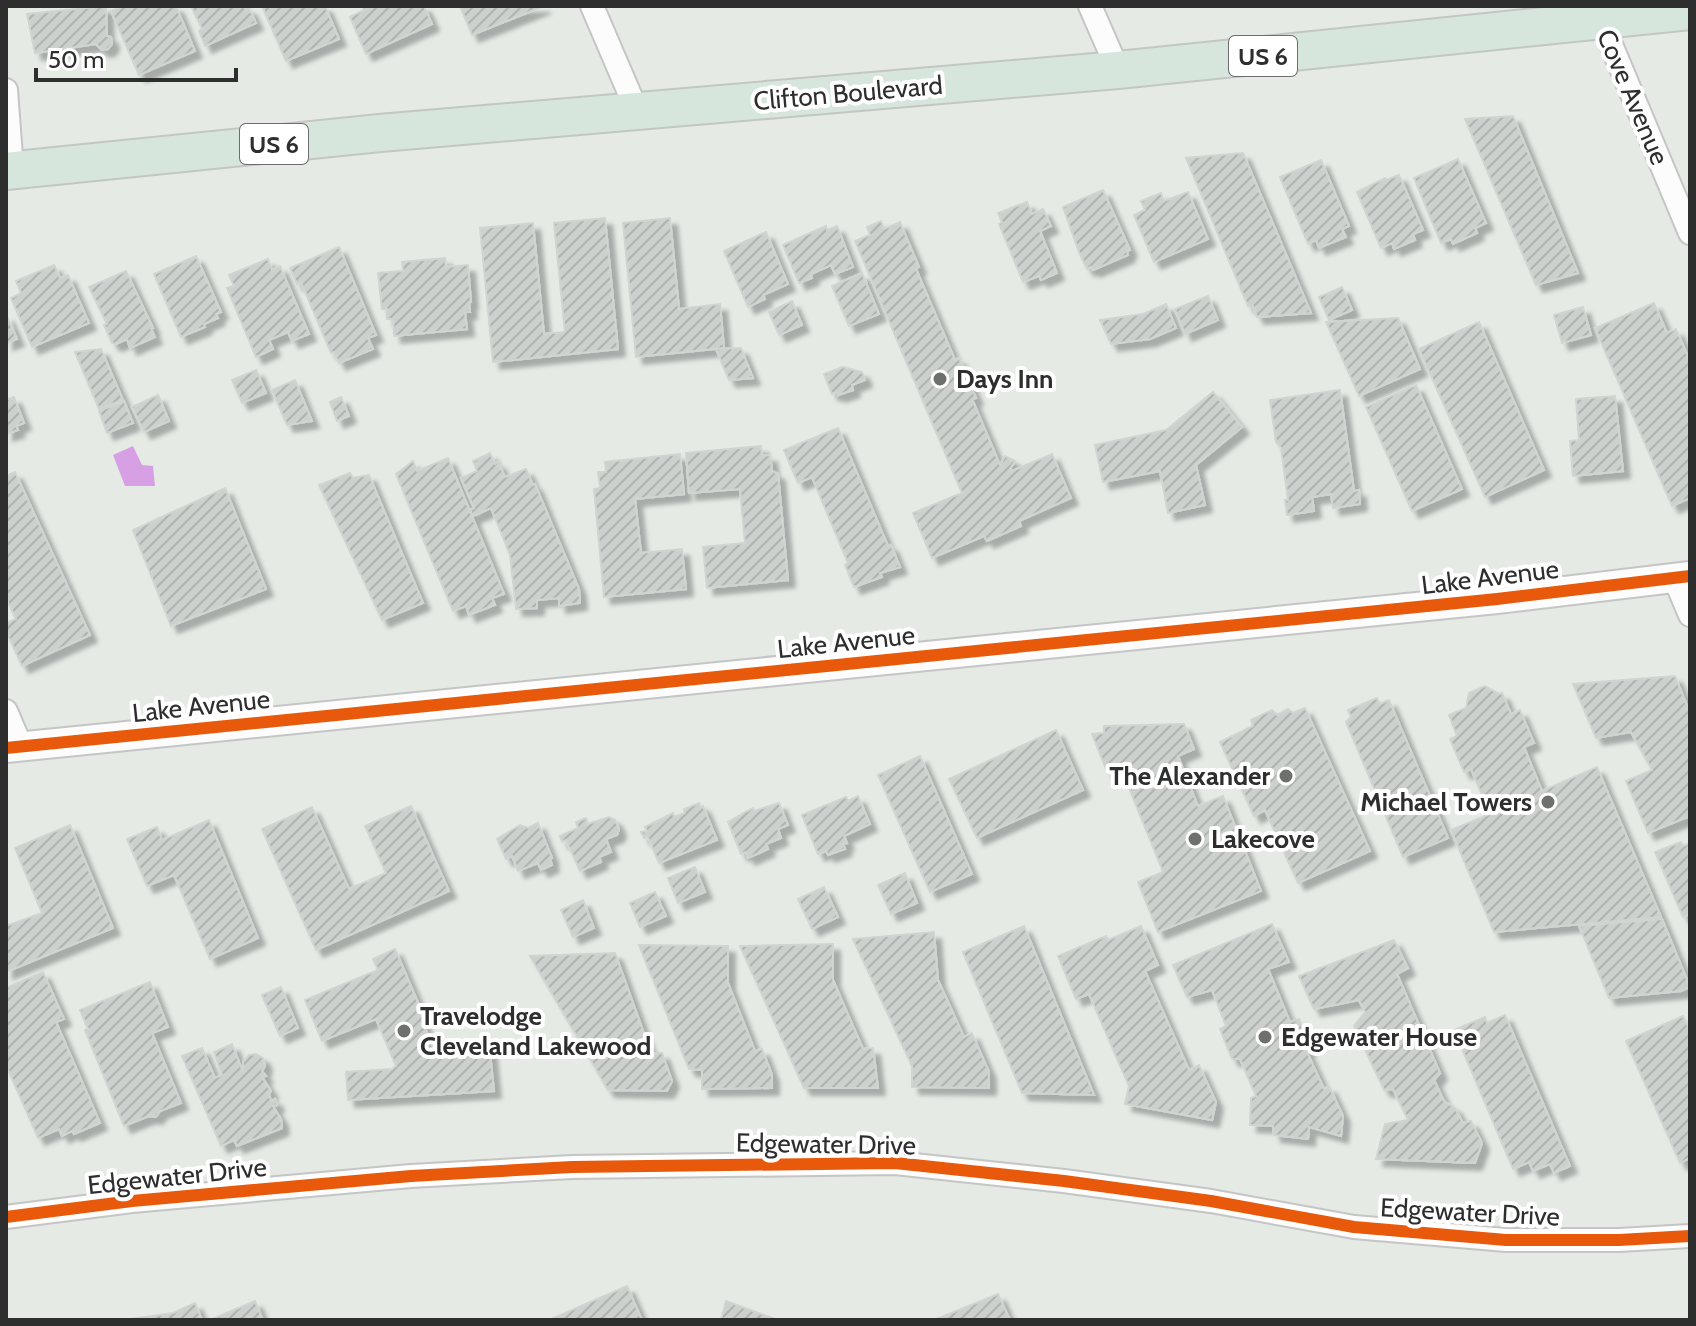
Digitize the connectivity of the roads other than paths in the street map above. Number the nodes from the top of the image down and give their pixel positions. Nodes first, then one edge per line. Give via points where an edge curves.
1 (592, 6) edge
2 (1090, 6) edge
3 (1690, 11) edge
4 (1598, 13) edge
5 (1118, 70) junction
6 (6, 90) edge
7 (637, 111) junction
8 (9, 171) edge
9 (1690, 233) edge
10 (1682, 576) edge
11 (1690, 615) edge
12 (6, 711) edge
13 (13, 747) edge
14 (6, 1217) edge
15 (1690, 1236) edge

1 - 7 street
2 - 5 street
3 - 4 main road, Clifton Boulevard / US 6
4 - 5 main road, Clifton Boulevard / US 6
4 - 9 street, Cove Avenue
5 - 7 main road, Clifton Boulevard / US 6
6 - 8 street
7 - 8 main road, Clifton Boulevard / US 6
10 - 11 street
10 - 13 street, Lake Avenue via 1497,599
12 - 13 street
14 - 15 street, Edgewater Drive via 145,1199 441,1174 586,1166 895,1163 1211,1201 1354,1227 1506,1240

